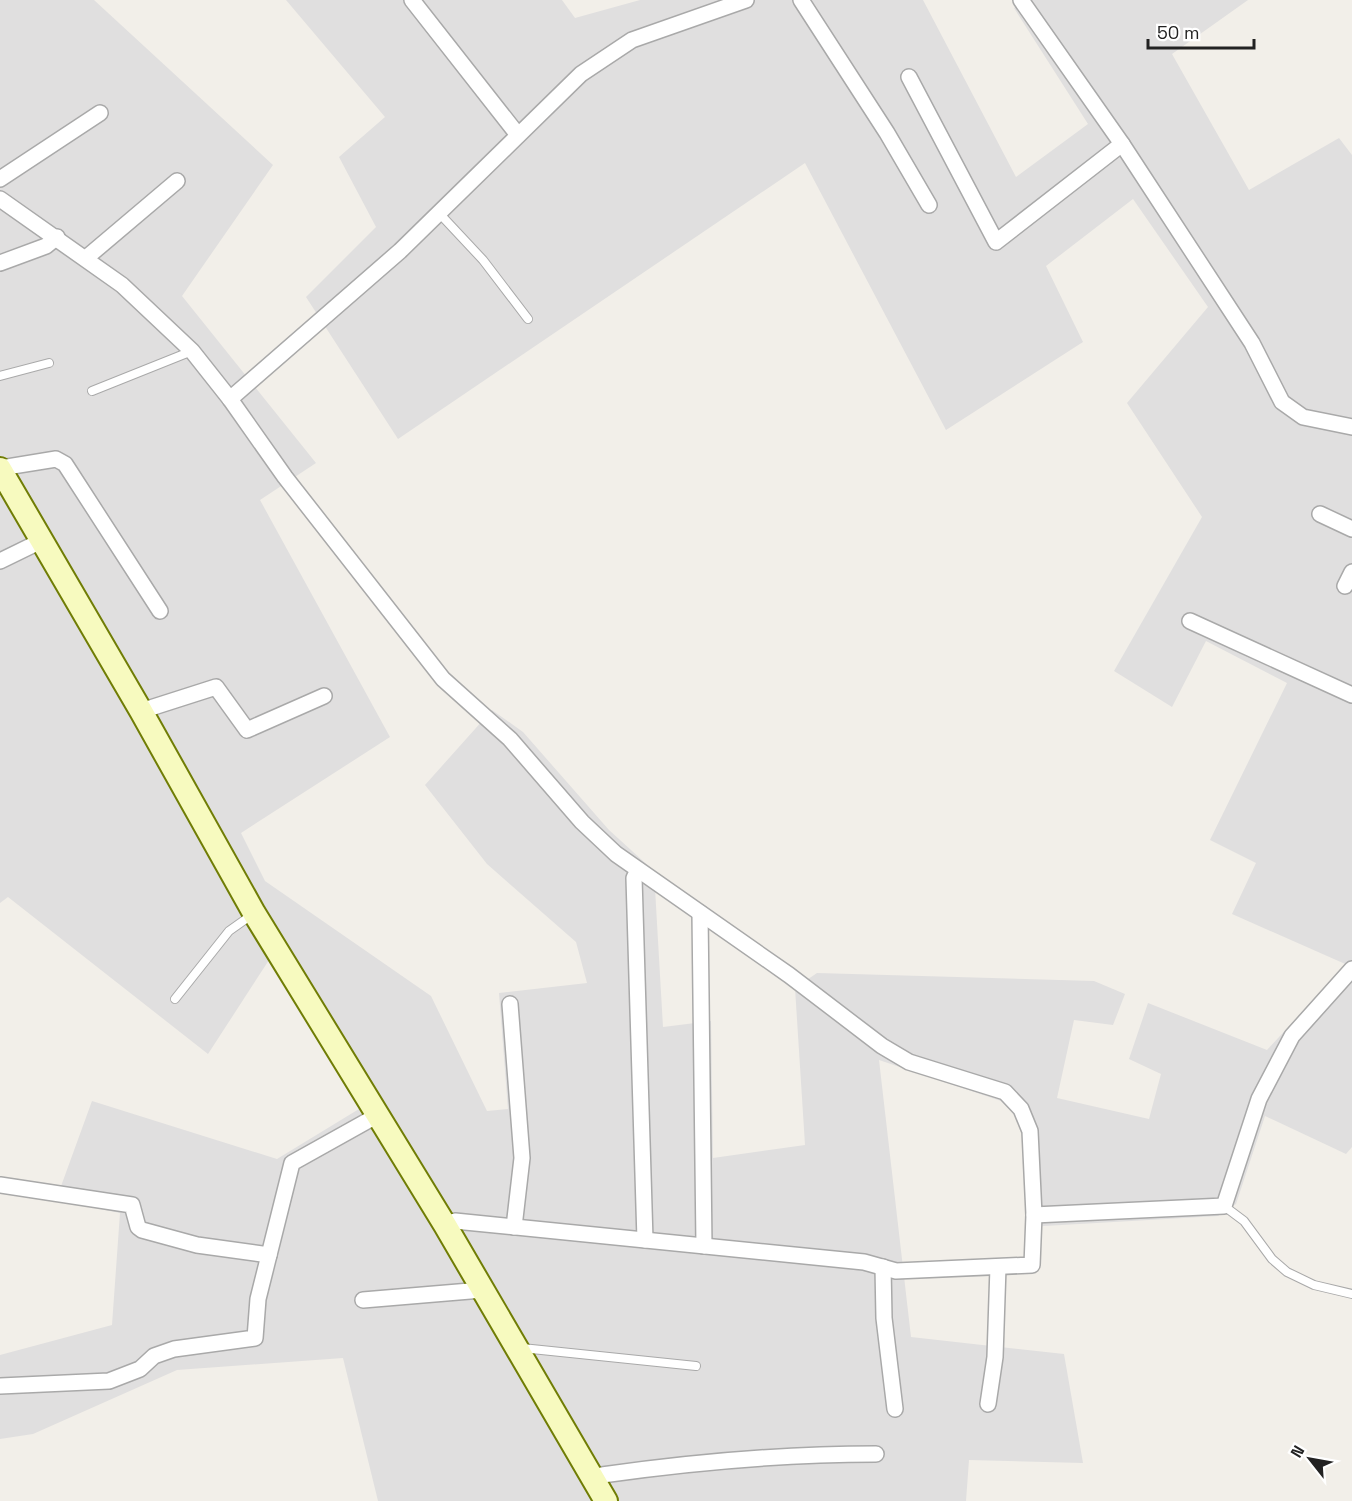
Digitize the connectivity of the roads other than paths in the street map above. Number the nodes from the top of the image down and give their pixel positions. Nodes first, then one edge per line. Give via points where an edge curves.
1 (412, 0) edge
2 (746, 0) edge
3 (801, 0) edge
4 (1021, 0) edge
5 (909, 77) dead end
6 (100, 114) dead end
7 (518, 135) junction
8 (1122, 144) junction
9 (0, 179) edge
10 (177, 181) dead end
11 (0, 199) edge
12 (929, 205) dead end
13 (439, 213) junction
14 (57, 237) junction
15 (86, 258) junction
16 (0, 263) edge
17 (528, 319) dead end
18 (192, 351) junction
19 (49, 363) dead end
20 (0, 376) edge
21 (92, 391) dead end
22 (230, 399) junction
23 (1352, 427) edge
24 (0, 468) edge
25 (1320, 514) dead end
26 (1352, 529) edge
27 (41, 541) junction
28 (0, 561) edge
29 (160, 611) dead end
30 (1190, 621) dead end
31 (1352, 695) edge
32 (324, 696) dead end
33 (141, 711) junction
34 (638, 870) junction
35 (254, 913) junction
36 (700, 913) junction
37 (1352, 969) edge
38 (175, 999) dead end
39 (510, 1004) dead end
40 (378, 1115) junction
41 (0, 1185) edge
42 (1224, 1206) junction
43 (1034, 1215) junction
44 (445, 1225) junction
45 (514, 1227) junction
46 (645, 1240) junction
47 (704, 1246) junction
48 (269, 1255) junction
49 (883, 1267) junction
50 (998, 1267) junction
51 (482, 1290) junction
52 (1352, 1294) edge
53 (363, 1300) dead end
54 (516, 1348) junction
55 (696, 1366) dead end
56 (0, 1386) edge
57 (988, 1404) dead end
58 (895, 1409) dead end
59 (876, 1454) dead end
60 (594, 1479) junction
61 (606, 1501) edge

1 - 7 street
2 - 7 street via 632,40 612,51 581,74
3 - 12 street
4 - 8 street
5 - 8 street via 996,242
6 - 9 street
7 - 13 street
8 - 23 street via 1252,343 1282,402 1303,417
10 - 15 street
11 - 14 street
13 - 17 lane via 483,260
13 - 22 street
14 - 15 street
14 - 16 street via 46,246
15 - 18 street via 122,285
18 - 21 lane
18 - 22 street
19 - 20 lane
22 - 34 street via 285,477 443,679 510,740 582,822
24 - 27 street
24 - 29 street via 56,459 66,464
25 - 26 street
27 - 28 street
27 - 33 street
30 - 31 street
32 - 33 street via 247,730 216,687
33 - 35 street
34 - 36 street
34 - 46 street via 634,878
35 - 38 lane via 229,931
35 - 40 street
36 - 43 street via 909,1062 1005,1092 1021,1109 1030,1131
36 - 47 street
37 - 42 street via 1292,1036 1259,1099
39 - 45 street via 522,1158
40 - 44 street
40 - 48 street via 292,1163
41 - 48 street via 132,1205 142,1230 197,1245
42 - 43 street
42 - 52 lane via 1244,1221 1272,1259 1287,1272 1314,1285
43 - 50 street via 1032,1265
44 - 45 street via 455,1221
44 - 51 street
45 - 46 street
46 - 47 street
47 - 49 street
48 - 56 street via 258,1299 255,1338 174,1349 109,1381
49 - 50 street
49 - 58 street via 884,1318
50 - 57 street via 995,1357
51 - 53 street
51 - 54 street
54 - 55 lane
54 - 60 street
59 - 60 street via 760,1456 679,1464
60 - 61 street

